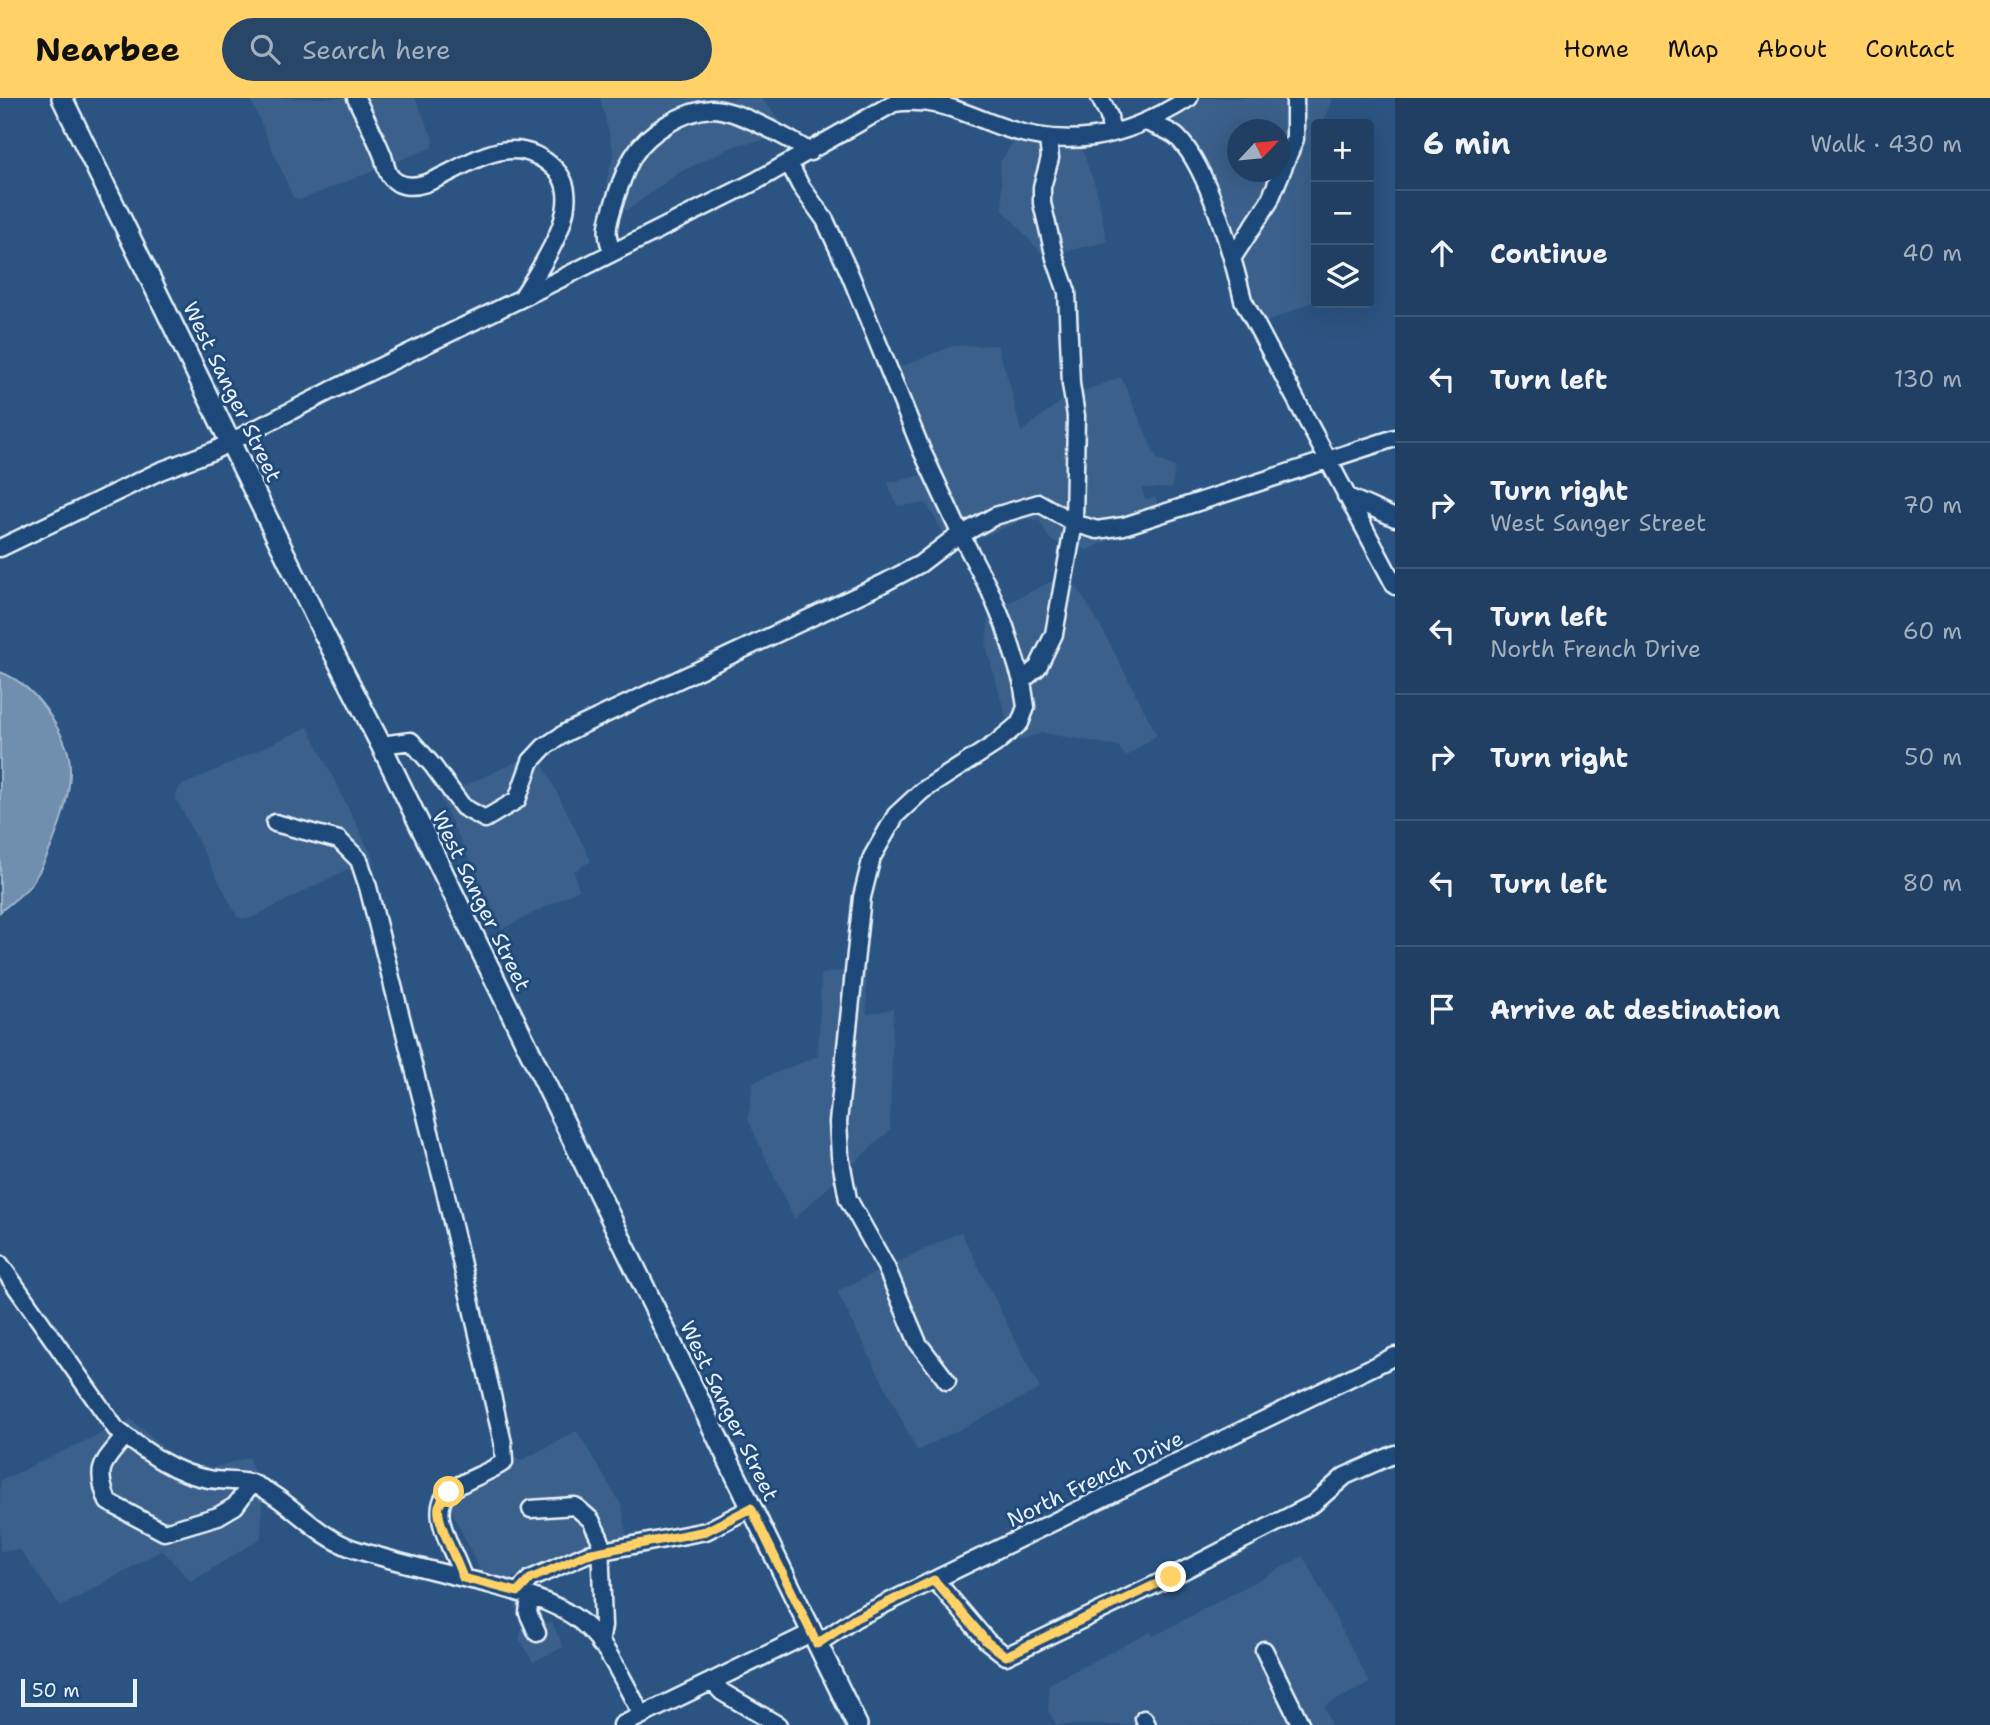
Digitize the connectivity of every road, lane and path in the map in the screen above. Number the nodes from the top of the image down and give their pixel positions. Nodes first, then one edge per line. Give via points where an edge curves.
1 (62, 98) edge
2 (356, 98) edge
3 (1100, 98) edge
4 (1189, 98) edge
5 (1299, 101) edge
6 (1146, 122) junction
7 (1111, 132) junction
8 (1048, 138) junction
9 (810, 152) junction
10 (789, 163) junction
11 (613, 252) junction
12 (1233, 257) junction
13 (522, 298) junction
14 (1395, 438) edge
15 (231, 442) junction
16 (1327, 460) junction
17 (1346, 496) junction
18 (1395, 518) edge
19 (1074, 523) junction
20 (961, 535) junction
21 (0, 548) edge
22 (1395, 586) edge
23 (1022, 681) junction
24 (381, 745) junction
25 (275, 823) dead end
26 (0, 1264) edge
27 (1395, 1356) edge
28 (947, 1381) dead end
29 (125, 1436) junction
30 (1395, 1454) edge
31 (252, 1483) junction
32 (751, 1508) junction
33 (531, 1509) dead end
34 (600, 1552) junction
35 (463, 1578) junction
36 (934, 1580) junction
37 (524, 1594) junction
38 (537, 1633) dead end
39 (814, 1638) junction
40 (600, 1644) junction
41 (1264, 1650) dead end
42 (712, 1681) junction
43 (642, 1715) junction
44 (622, 1725) edge
45 (778, 1725) edge
46 (857, 1725) edge
47 (1301, 1725) edge

1 - 15 main road, West Sanger Street
2 - 13 street via 389,176 399,184 420,184 487,153 507,150 542,158 558,172 567,205 562,224
3 - 7 street
4 - 6 street
5 - 12 street via 1295,139 1269,202
6 - 7 street
6 - 12 street via 1179,139 1198,167
7 - 8 street via 1067,141
8 - 9 street via 1027,135 931,100 909,99 882,109
8 - 19 street via 1050,158 1042,203 1067,292 1076,416
9 - 10 street
9 - 11 street via 787,136 713,109 660,128 635,153 622,177 607,222 607,240
10 - 11 street
10 - 20 street via 845,262
11 - 13 street
12 - 16 street via 1243,300
13 - 15 street
14 - 16 street
15 - 21 street
15 - 24 main road, West Sanger Street
16 - 17 street
16 - 19 street via 1124,526 1097,530
17 - 18 street
17 - 22 street
19 - 20 street via 1039,503 995,516
19 - 23 street via 1054,634 1038,667
20 - 23 street via 995,603
20 - 24 street via 882,584 566,732 531,761 517,800 485,819 463,807 411,741
23 - 28 street via 1026,707 1020,723 922,791 896,816 873,857 862,897 838,1122 840,1156 848,1199 887,1268 918,1343
24 - 32 main road, West Sanger Street
25 - 35 street via 339,840 359,860 432,1138 503,1443 504,1462 449,1492 439,1507
26 - 29 street
27 - 36 street, North French Drive
29 - 31 street via 172,1467 207,1479
29 - 31 street via 101,1466 100,1482 108,1502 164,1532 218,1516 235,1506
30 - 36 street via 1345,1476 1313,1504 1006,1656 987,1642
31 - 35 street via 277,1495 319,1532 352,1548
32 - 34 street via 706,1531
32 - 39 main road, West Sanger Street
33 - 34 street via 575,1506 591,1520 600,1539
34 - 37 street via 530,1579
34 - 40 street
35 - 37 street
36 - 39 street, North French Drive
37 - 38 street
37 - 40 street via 574,1616
39 - 42 street, North French Drive
39 - 46 main road, West Sanger Street
40 - 43 street
41 - 47 street
42 - 43 street, North French Drive
42 - 45 street via 722,1692
43 - 44 street, North French Drive

